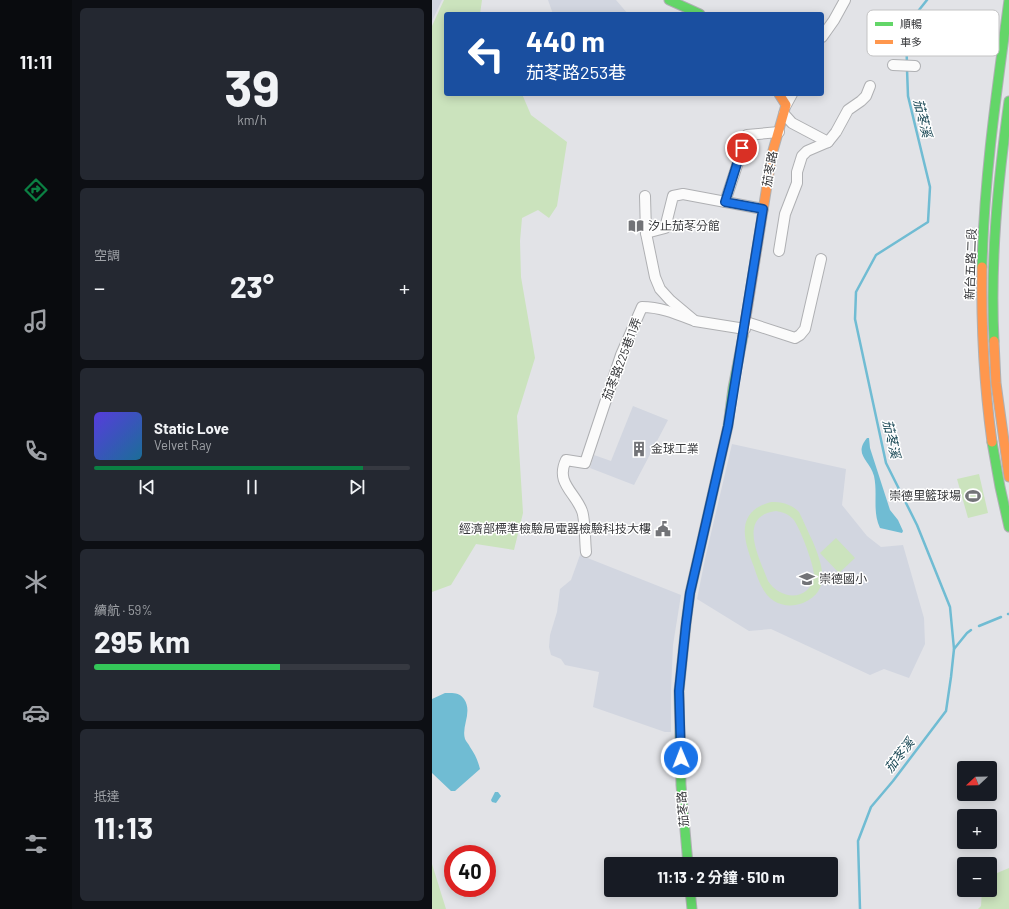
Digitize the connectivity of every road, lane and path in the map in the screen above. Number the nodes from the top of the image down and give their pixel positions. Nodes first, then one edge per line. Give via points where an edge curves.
1 (669, 0) edge
2 (845, 0) edge
3 (1009, 0) edge
4 (696, 12) edge
5 (824, 34) edge
6 (893, 65) dead end
7 (914, 66) dead end
8 (870, 86) dead end
9 (780, 96) edge
10 (791, 96) edge
11 (1009, 101) edge
12 (785, 109) junction
13 (779, 132) junction
14 (828, 142) junction
15 (645, 196) dead end
16 (725, 202) junction
17 (763, 209) junction
18 (646, 233) junction
19 (779, 251) dead end
20 (821, 259) dead end
21 (695, 321) junction
22 (745, 326) junction
23 (1009, 476) edge
24 (1009, 527) edge
25 (586, 552) dead end
26 (687, 857) edge
27 (691, 897) edge
28 (692, 909) edge

1 - 4 main road
2 - 5 street
3 - 24 main road, 新台五路二段 via 987,182 982,262 982,354 988,421
6 - 7 street
8 - 14 street via 866,96 848,110
9 - 12 main road
10 - 12 street, 茄苳路
11 - 23 main road, 新台五路二段 via 1000,168 993,267 996,383
12 - 13 main road, 茄苳路
12 - 14 street via 792,123
13 - 16 street via 747,135
13 - 17 main road, 茄苳路 via 774,141
14 - 19 street via 807,151 802,156 797,172 797,183 785,214
15 - 18 street
16 - 17 street
16 - 18 street via 683,194 673,196 665,228
17 - 22 main road, 茄苳路
18 - 21 street via 660,289
20 - 22 street via 805,329 800,335 795,338
21 - 22 street
21 - 25 street, 茄苳路225巷11弄 via 665,310 642,307 621,355 585,463 566,460 563,479 582,512
22 - 26 main road, 茄苳路 via 728,426 690,593 686,624 679,691 681,785
27 - 28 main road

